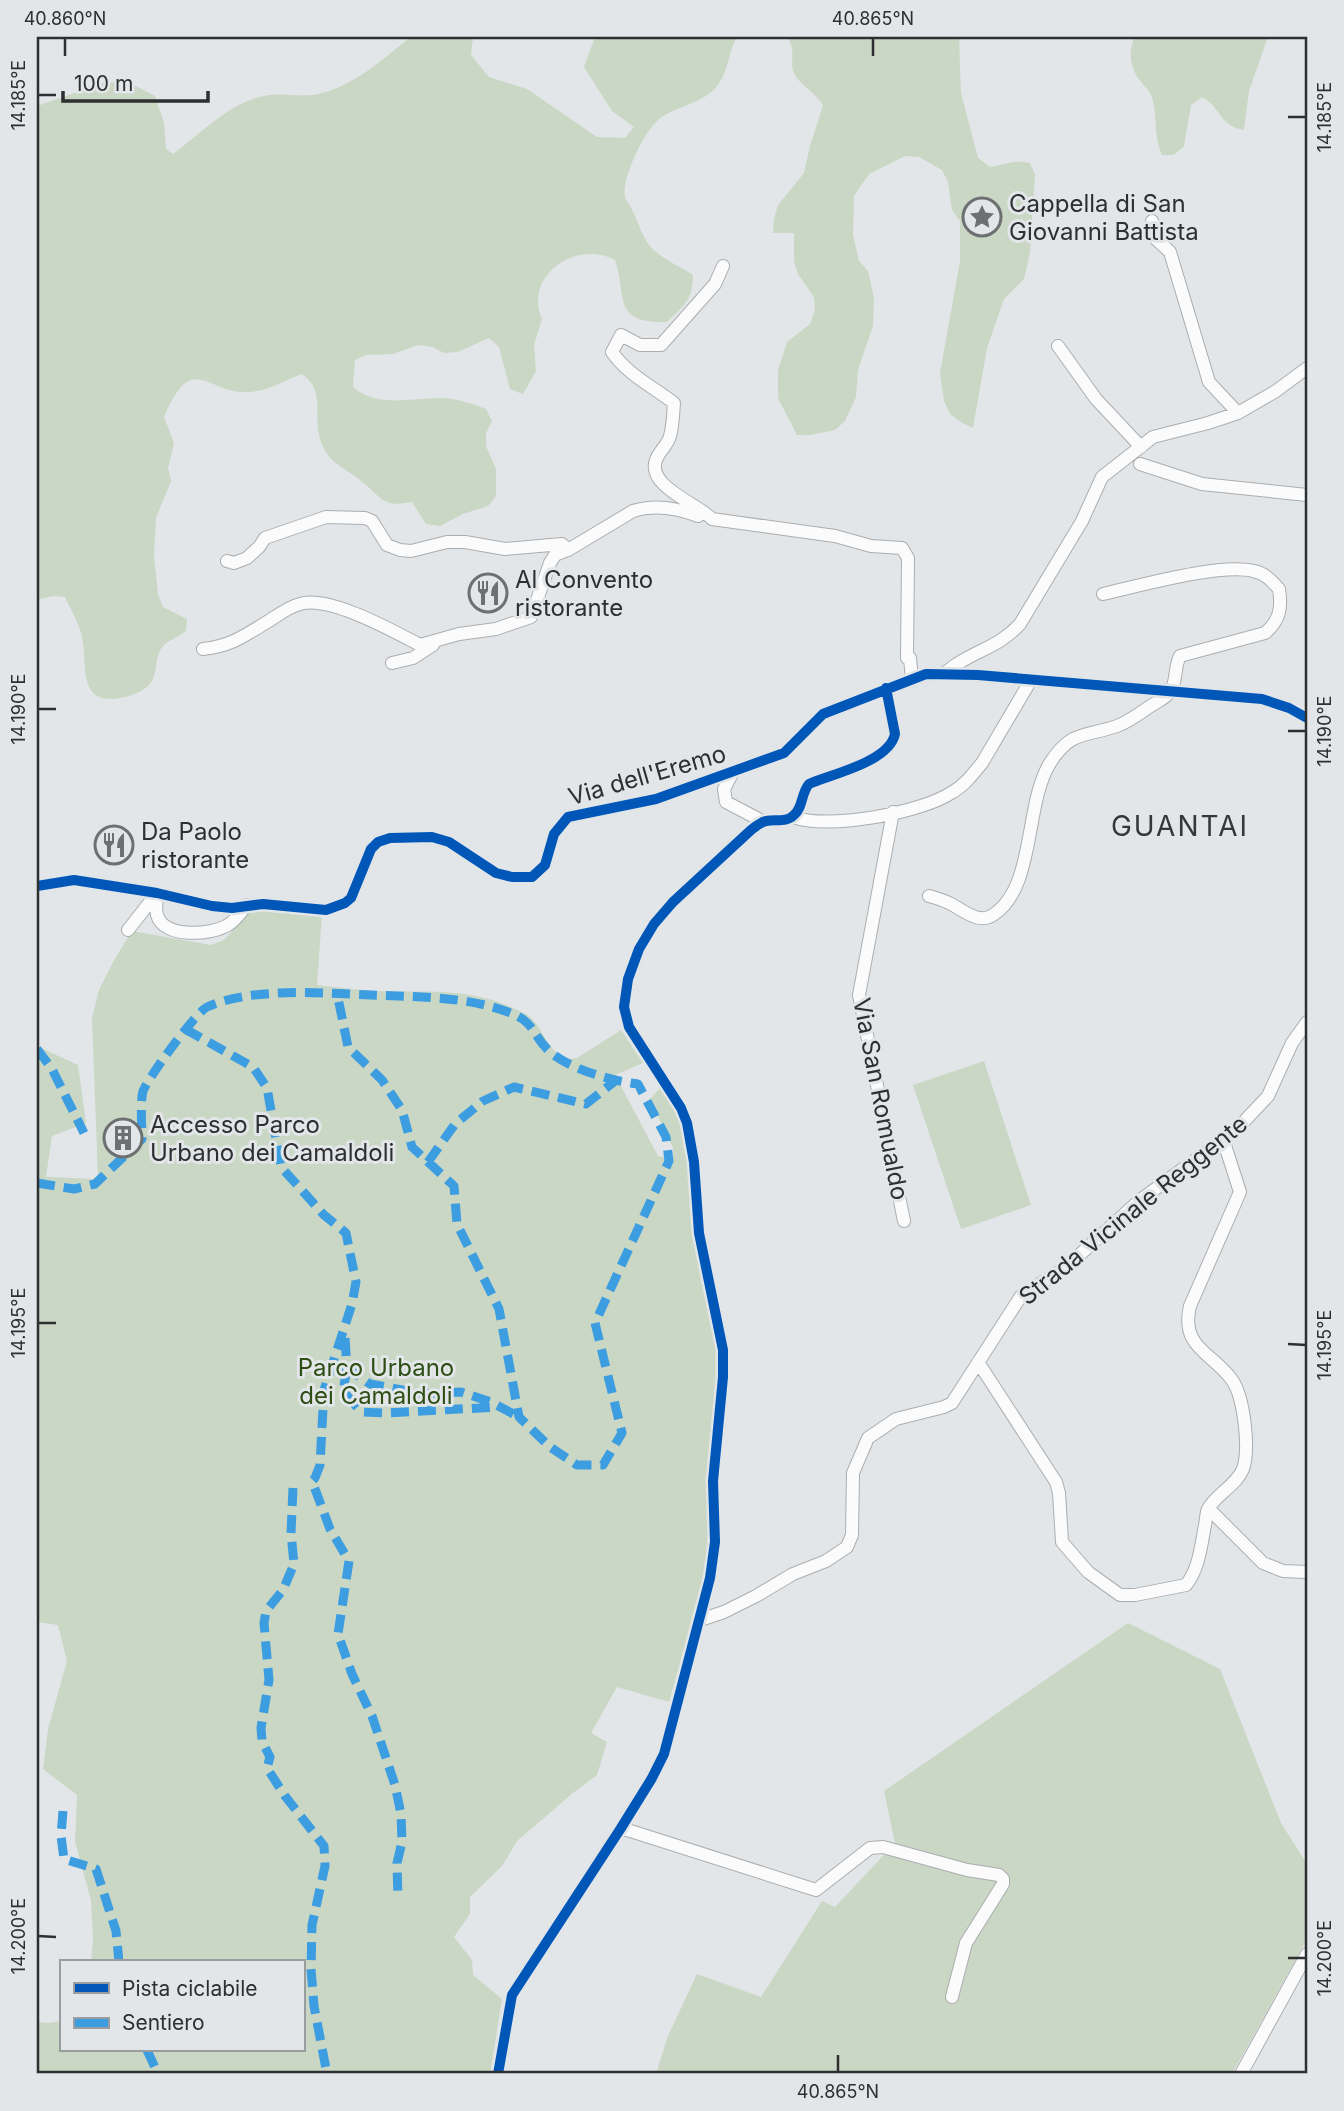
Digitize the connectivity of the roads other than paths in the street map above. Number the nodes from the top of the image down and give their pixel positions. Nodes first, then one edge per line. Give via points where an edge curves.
1 (1152, 221) dead end
2 (723, 266) dead end
3 (1058, 346) dead end
4 (1307, 368) edge
5 (1238, 413) junction
6 (1141, 447) junction
7 (1140, 464) dead end
8 (1307, 495) edge
9 (712, 519) junction
10 (568, 550) junction
11 (227, 561) dead end
12 (1103, 594) dead end
13 (440, 641) junction
14 (203, 649) dead end
15 (393, 663) dead end
16 (946, 673) junction
17 (912, 680) junction
18 (1031, 680) junction
19 (886, 688) junction
20 (1171, 691) junction
21 (1307, 718) edge
22 (733, 772) junction
23 (893, 812) junction
24 (793, 817) junction
25 (764, 822) junction
26 (37, 886) edge
27 (158, 893) junction
28 (929, 896) dead end
29 (247, 905) junction
30 (128, 930) dead end
31 (1307, 1022) edge
32 (1223, 1139) junction
33 (904, 1222) dead end
34 (978, 1362) junction
35 (1209, 1509) junction
36 (1307, 1572) edge
37 (700, 1620) junction
38 (621, 1828) junction
39 (1307, 1954) edge
40 (952, 1997) dead end
41 (498, 2074) edge
42 (1242, 2074) edge

1 - 5 street via 1157,239 1170,252 1209,382
2 - 9 street via 715,284 661,345 640,345 621,335 612,352 629,372 674,403 670,438 654,467 663,483
3 - 6 street via 1096,399
4 - 5 street
5 - 6 street via 1153,437
6 - 16 street via 1102,477 1059,561 1015,629
7 - 8 street via 1202,484
9 - 10 street via 684,510 645,508
9 - 17 street via 902,548 908,558 907,658
10 - 11 street via 562,544 505,549 465,542 400,550 387,545 372,521 337,516 265,538 247,558
10 - 13 street via 550,562 531,617
12 - 20 street via 1234,569 1263,574 1279,589 1281,611 1274,626 1249,639 1180,656
13 - 14 street via 420,645 338,607 310,602 295,606 236,642
13 - 15 street via 413,658
16 - 17 street, Via dell'Eremo
16 - 18 street
17 - 19 street, Via dell'Eremo
18 - 20 street
18 - 23 street via 972,775 949,795
19 - 22 street, Via dell'Eremo via 823,715 784,753
19 - 24 street via 894,740 860,766 809,784
20 - 21 street via 1262,699
20 - 28 street via 1128,721 1082,734 1064,746 1049,765 1037,798 1017,882 993,915 977,917
22 - 25 street via 724,789 726,802
22 - 29 street, Via dell'Eremo via 636,804 568,817 554,834 545,864 532,877 496,873 449,842 432,837 390,838 371,849 345,904 326,910
23 - 24 street via 854,821
23 - 33 street, Via San Romualdo via 859,995
24 - 25 street
25 - 37 street via 654,924 635,959 624,1007 629,1027 687,1123 699,1233 723,1350 713,1481 713,1560
26 - 27 street, Via dell'Eremo via 74,880
27 - 29 street, Via dell'Eremo via 212,906
27 - 29 street via 158,919 188,932 223,927
27 - 30 street
31 - 32 street, Strada Vicinale Reggente via 1268,1096
32 - 34 street, Strada Vicinale Reggente via 1139,1201 1065,1268 1021,1296
32 - 35 street via 1240,1192 1190,1306 1188,1324 1193,1342 1239,1393 1246,1459 1242,1472
34 - 35 street via 1056,1482 1062,1542 1088,1572 1120,1595 1186,1586 1198,1562
34 - 37 street, Strada Vicinale Reggente via 952,1403 896,1419 868,1438 853,1473 852,1535 847,1547 735,1607
35 - 36 street via 1263,1563 1283,1571
37 - 38 street via 664,1755
38 - 40 street via 816,1890 870,1847 999,1875 1003,1884 966,1943
38 - 41 street via 512,1995
39 - 42 street

